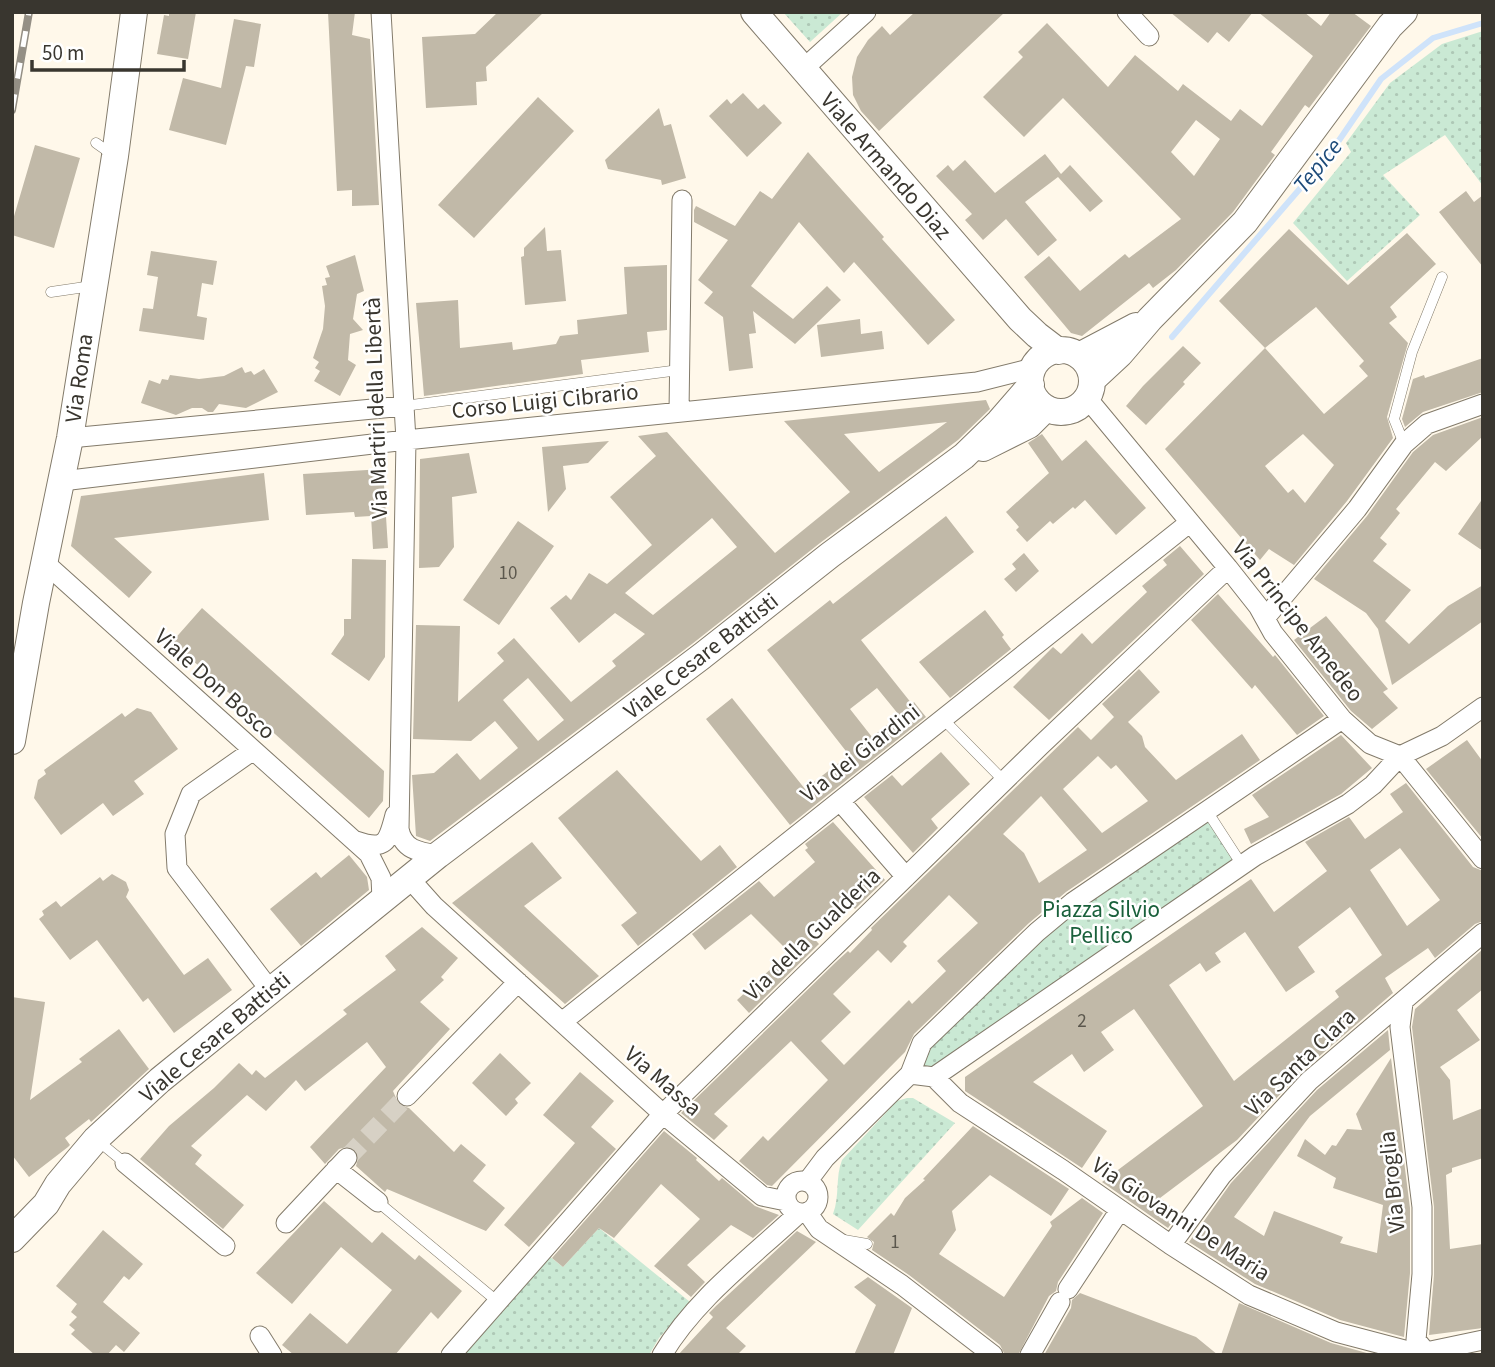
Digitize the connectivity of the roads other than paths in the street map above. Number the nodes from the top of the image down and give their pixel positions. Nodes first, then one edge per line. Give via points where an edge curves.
1 (134, 12) edge
2 (381, 12) edge
3 (754, 12) edge
4 (866, 12) edge
5 (1127, 12) edge
6 (1404, 12) edge
7 (1149, 36) dead end
8 (802, 70) junction
9 (682, 200) dead end
10 (1442, 277) dead end
11 (92, 286) junction
12 (51, 292) dead end
13 (1150, 319) junction
14 (1048, 364) junction
15 (679, 370) junction
16 (1089, 389) junction
17 (1483, 404) edge
18 (404, 406) junction
19 (1046, 408) junction
20 (679, 412) junction
21 (70, 438) junction
22 (406, 440) junction
23 (1404, 444) junction
24 (964, 456) junction
25 (62, 481) junction
26 (1189, 523) junction
27 (44, 562) junction
28 (1228, 568) junction
29 (1265, 618) junction
30 (1483, 707) edge
31 (943, 719) junction
32 (1342, 719) junction
33 (12, 741) edge
34 (252, 751) junction
35 (1400, 756) junction
36 (1004, 781) junction
37 (839, 801) junction
38 (398, 804) junction
39 (1207, 811) junction
40 (355, 841) junction
41 (438, 855) junction
42 (1483, 859) edge
43 (1242, 865) junction
44 (906, 877) junction
45 (409, 878) junction
46 (382, 900) junction
47 (1483, 933) edge
48 (518, 982) junction
49 (270, 990) junction
50 (1403, 1003) junction
51 (562, 1022) junction
52 (910, 1074) junction
53 (934, 1077) junction
54 (407, 1096) tunnel mouth
55 (663, 1114) junction
56 (96, 1139) junction
57 (125, 1163) joint
58 (807, 1182) junction
59 (58, 1184) junction
60 (378, 1202) joint
61 (797, 1209) junction
62 (1120, 1210) junction
63 (12, 1215) edge
64 (286, 1223) dead end
65 (12, 1239) edge
66 (833, 1239) junction
67 (867, 1244) dead end
68 (1171, 1245) junction
69 (225, 1246) dead end
70 (498, 1302) junction
71 (260, 1336) dead end
72 (1483, 1340) edge
73 (973, 1348) edge
74 (1426, 1353) edge
75 (272, 1355) edge
76 (451, 1355) edge
77 (662, 1355) edge
78 (993, 1355) edge
79 (1030, 1355) edge

1 - 11 street, Via Roma via 105,150
2 - 18 street, Via Martiri della Libertà
3 - 8 street, Viale Armando Diaz
4 - 8 street
5 - 7 street
6 - 13 street via 1245,222
8 - 14 street, Viale Armando Diaz via 1020,319 1028,346
9 - 15 street
10 - 23 lane via 1412,352 1394,419
11 - 12 lane
11 - 21 street, Via Roma
13 - 14 street
13 - 16 street
14 - 16 street via 1090,370
14 - 19 street via 1035,397
14 - 20 street, Corso Luigi Cibrario via 977,382
14 - 24 street, Viale Cesare Battisti
15 - 18 lane
15 - 20 street
16 - 19 street via 1073,410
16 - 26 street, Via Principe Amedeo
17 - 23 street via 1427,424
18 - 21 street
18 - 22 street, Via Martiri della Libertà
19 - 24 street, Viale Cesare Battisti via 1029,425
20 - 22 street, Corso Luigi Cibrario
21 - 25 street, Via Roma
22 - 25 street, Corso Luigi Cibrario
22 - 38 street, Via Martiri della Libertà
23 - 29 street via 1357,509
24 - 41 street, Viale Cesare Battisti
25 - 27 street, Via Roma
26 - 28 street, Via Principe Amedeo
26 - 31 street, Via dei Giardini
27 - 33 street, Via Roma
27 - 34 street, Viale Don Bosco
28 - 29 street, Via Principe Amedeo
28 - 36 street, Via della Gualderia
29 - 32 street, Via Principe Amedeo
30 - 35 street via 1441,736
31 - 36 lane
31 - 37 street, Via dei Giardini
32 - 35 street, Via Principe Amedeo via 1370,744
32 - 39 street
34 - 40 street, Viale Don Bosco
34 - 49 street via 191,794 175,834 177,868
35 - 42 street, Via Principe Amedeo
35 - 43 street via 1348,804
36 - 44 street, Via della Gualderia
37 - 44 street
37 - 51 street, Via dei Giardini
38 - 40 street via 383,845
38 - 41 street via 401,840
39 - 43 lane
39 - 52 street via 1073,902 1037,932 922,1043
40 - 46 street, Viale Don Bosco via 376,865
41 - 45 street, Viale Cesare Battisti
43 - 53 street
44 - 55 street, Via della Gualderia
45 - 46 street, Viale Cesare Battisti
45 - 48 street, Via Massa via 433,906
46 - 49 street, Viale Cesare Battisti
47 - 50 street, Via Santa Clara
48 - 51 street, Via Massa
48 - 54 street
49 - 56 street, Viale Cesare Battisti
50 - 68 street, Via Santa Clara via 1309,1082 1222,1175
50 - 74 street, Via Broglia via 1400,1027 1422,1207 1416,1340
51 - 55 street, Via Massa
52 - 53 street
52 - 58 street via 825,1158
53 - 62 street, Via Giovanni De Maria via 960,1103 1072,1185
55 - 61 street, Via Massa via 762,1196
55 - 70 street, Via della Gualderia
56 - 57 lane
56 - 59 street, Viale Cesare Battisti
57 - 69 street
58 - 61 street via 790,1186
58 - 61 street via 818,1197 814,1208
59 - 63 street, Viale Cesare Battisti
59 - 65 street, Viale Cesare Battisti via 46,1205
60 - 64 street via 342,1164
60 - 70 lane
61 - 66 street, Via Massa
61 - 77 street via 695,1311
62 - 68 street, Via Giovanni De Maria
62 - 79 street
66 - 67 lane
66 - 73 street, Via Massa via 902,1285
68 - 74 street, Via Giovanni De Maria via 1249,1296 1336,1332
70 - 76 street, Via della Gualderia
71 - 75 street
72 - 74 street
73 - 78 street, Via Massa

